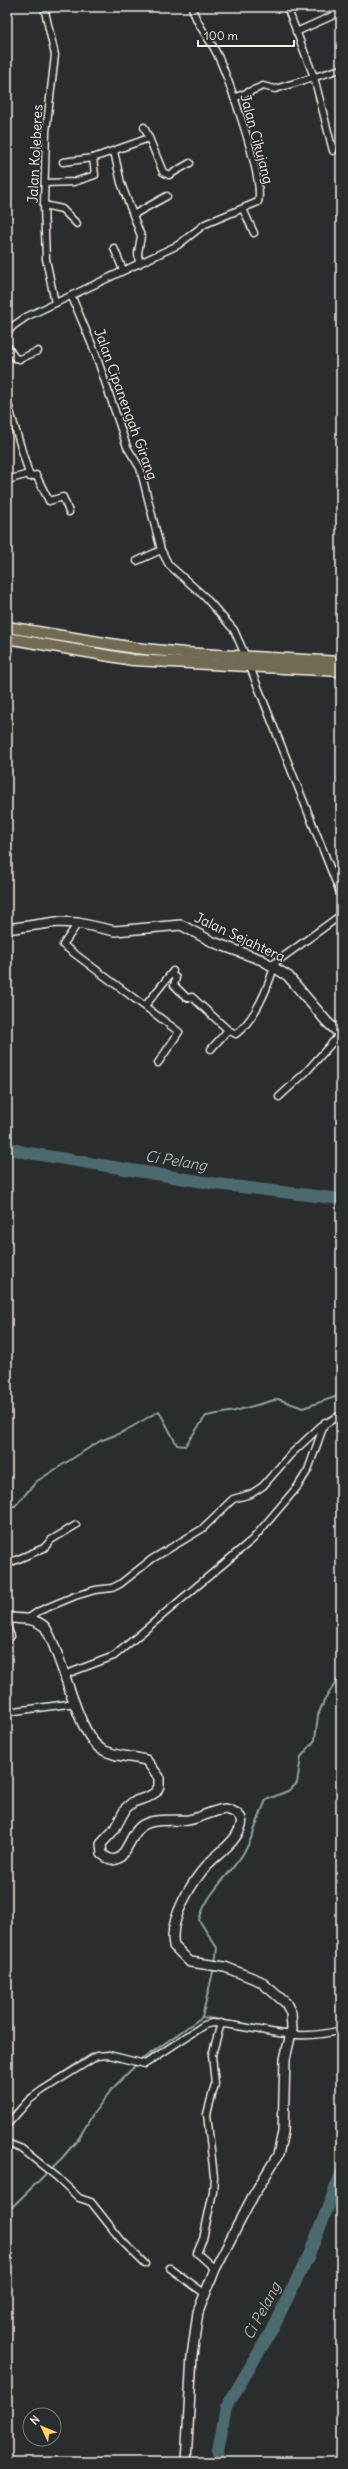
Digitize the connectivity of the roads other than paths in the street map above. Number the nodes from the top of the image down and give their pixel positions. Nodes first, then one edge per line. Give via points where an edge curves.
1 (44, 7) edge
2 (192, 7) edge
3 (287, 7) edge
4 (341, 12) edge
5 (296, 32) junction
6 (341, 69) edge
7 (314, 77) junction
8 (234, 98) junction
9 (144, 127) dead end
10 (148, 138) junction
11 (114, 151) junction
12 (333, 151) dead end
13 (93, 158) junction
14 (64, 162) dead end
15 (190, 163) dead end
16 (45, 183) junction
17 (167, 196) dead end
18 (44, 205) junction
19 (244, 210) junction
20 (133, 214) junction
21 (77, 224) dead end
22 (254, 233) dead end
23 (114, 248) dead end
24 (140, 264) junction
25 (123, 270) junction
26 (72, 297) junction
27 (55, 303) junction
28 (7, 333) edge
29 (7, 346) edge
30 (38, 351) dead end
31 (7, 401) edge
32 (28, 474) junction
33 (7, 480) edge
34 (70, 512) dead end
35 (160, 550) junction
36 (137, 561) dead end
37 (7, 627) edge
38 (7, 638) edge
39 (248, 662) junction
40 (341, 662) edge
41 (341, 671) edge
42 (341, 895) edge
43 (341, 915) edge
44 (78, 923) junction
45 (7, 929) edge
46 (273, 966) junction
47 (145, 1006) junction
48 (228, 1030) junction
49 (341, 1034) edge
50 (211, 1049) dead end
51 (158, 1063) dead end
52 (279, 1097) dead end
53 (341, 1415) edge
54 (325, 1422) junction
55 (76, 1525) dead end
56 (8, 1561) edge
57 (7, 1617) edge
58 (29, 1618) junction
59 (7, 1628) edge
60 (7, 1640) edge
61 (64, 1675) junction
62 (76, 1703) junction
63 (7, 1712) edge
64 (221, 2023) junction
65 (341, 2030) edge
66 (291, 2033) junction
67 (8, 2121) edge
68 (7, 2143) edge
69 (145, 2264) dead end
70 (170, 2268) dead end
71 (215, 2269) junction
72 (204, 2293) junction
73 (186, 2462) edge

1 - 16 street, Jalan Koleberes via 55,55 46,132
2 - 8 street, Jalan Cikujang via 197,22 218,56
3 - 5 street
4 - 5 street
5 - 7 street
6 - 7 street
7 - 8 street via 275,89 263,86
7 - 12 street
8 - 19 street, Jalan Cikujang via 255,168 259,192 258,202
9 - 10 street
10 - 11 street
10 - 15 street via 163,172 169,175
11 - 13 street
11 - 20 street via 121,183
13 - 14 street
13 - 16 street via 96,173 93,176 74,182
16 - 18 street, Jalan Koleberes
17 - 20 street
18 - 21 street via 62,209
18 - 27 street, Jalan Koleberes via 46,259
19 - 22 street
19 - 24 street, Jalan Cikujang via 205,224 178,245
20 - 24 street via 142,241 138,253
23 - 25 street
24 - 25 street, Jalan Cikujang
25 - 26 street, Jalan Cikujang
26 - 27 street, Jalan Cikujang
26 - 35 street, Jalan Cipanengah Girang via 95,352 127,447 140,468
27 - 28 street, Jalan Cikujang via 24,318
29 - 30 street via 15,358 20,359
31 - 32 street
32 - 33 street
32 - 34 street via 30,477 36,475 49,501 63,497
35 - 36 street
35 - 39 street, Jalan Cipanengah Girang via 169,565 205,597 234,630
37 - 39 main road via 135,648
38 - 39 main road via 133,660
39 - 40 main road
39 - 41 main road
39 - 42 street, Jalan Cipanengah Girang
43 - 46 street
44 - 45 street, Jalan Sejahtera via 57,922
44 - 46 street, Jalan Sejahtera via 115,931 181,925 213,942 245,952
44 - 47 street via 63,945
46 - 48 street via 264,995 249,1020 236,1034
46 - 49 street, Jalan Sejahtera via 288,976 327,1022
47 - 48 street via 172,972 176,978 176,988 187,998 192,997 206,1008
47 - 51 street via 179,1032
48 - 50 street
49 - 52 street
53 - 54 street
54 - 58 street via 290,1455 263,1486 251,1494 232,1499 202,1529 152,1559 116,1587 75,1596 39,1611
54 - 61 street via 308,1470 298,1486 253,1539 114,1656
55 - 56 street via 51,1540 44,1548
57 - 58 street
58 - 61 street via 37,1621 47,1631
59 - 60 street via 11,1636
61 - 62 street
62 - 63 street
62 - 66 street via 90,1736 100,1748 146,1760 159,1777 156,1792 126,1808 114,1830 101,1844 102,1854 107,1859 115,1860 122,1856 135,1832 147,1823 188,1820 226,1810 232,1810 241,1818 238,1833 203,1870 186,1894 175,1925 173,1940 178,1950 190,1962 224,1967 267,1986 289,2008
64 - 66 street
64 - 67 street via 204,2025 145,2064 118,2055 97,2056 66,2070 26,2098
64 - 71 street via 212,2055 215,2084 207,2114 214,2177 213,2192 203,2239 197,2253
65 - 66 street via 322,2036
66 - 71 street via 285,2059 283,2132 278,2155 252,2196
68 - 69 street via 22,2149 57,2176 79,2198 91,2202 122,2241
70 - 72 street
71 - 72 street
72 - 73 street via 198,2312 192,2356

